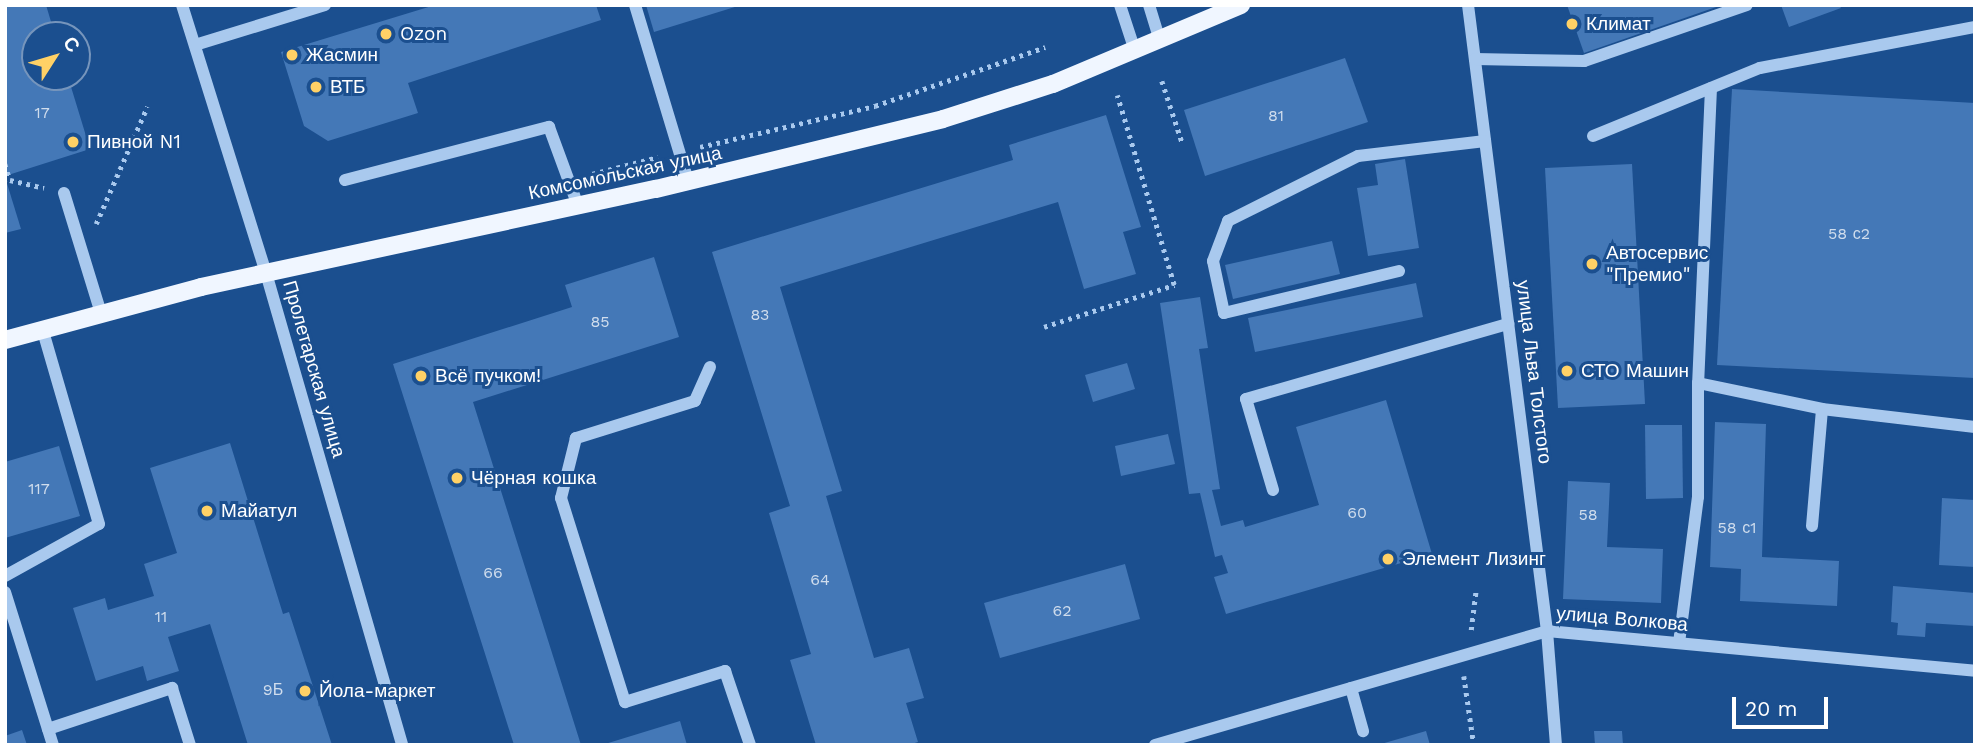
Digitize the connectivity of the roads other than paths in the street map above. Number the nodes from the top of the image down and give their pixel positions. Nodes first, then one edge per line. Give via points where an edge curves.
1 (182, 5) edge
2 (325, 5) edge
3 (635, 5) edge
4 (1120, 5) edge
5 (1149, 5) edge
6 (1241, 5) edge
7 (1468, 5) edge
8 (1747, 5) edge
9 (1975, 27) edge
10 (1160, 41) junction
11 (195, 45) junction
12 (1135, 51) junction
13 (1475, 59) junction
14 (1711, 88) junction
15 (1593, 136) dead end
16 (1485, 141) junction
17 (345, 180) dead end
18 (688, 181) junction
19 (64, 193) road end
20 (578, 206) junction
21 (1399, 271) dead end
22 (266, 273) junction
23 (101, 313) junction
24 (1508, 324) junction
25 (42, 328) junction
26 (5, 340) edge
27 (709, 367) dead end
28 (1698, 383) junction
29 (1822, 409) junction
30 (1975, 428) edge
31 (1273, 490) dead end
32 (1812, 526) dead end
33 (5, 576) edge
34 (5, 592) edge
35 (1547, 631) junction
36 (1679, 643) junction
37 (1975, 671) edge
38 (1351, 688) junction
39 (48, 729) junction
40 (1363, 731) dead end
41 (53, 745) edge
42 (190, 745) edge
43 (402, 745) edge
44 (750, 745) edge
45 (1155, 745) edge
46 (1556, 745) edge

1 - 11 street, Пролетарская улица
2 - 11 street
3 - 18 street
4 - 12 street
5 - 10 street
6 - 10 main road, Комсомольская улица
7 - 13 street, улица Льва Толстого
8 - 13 street via 1584,61
9 - 14 street via 1760,68
10 - 12 main road, Комсомольская улица
11 - 22 street, Пролетарская улица
12 - 18 main road, Комсомольская улица via 1053,84 943,119
13 - 16 street, улица Льва Толстого
14 - 15 street
14 - 28 street
16 - 21 street via 1358,156 1228,221 1213,261 1224,313
16 - 24 street, улица Льва Толстого
17 - 20 street via 549,127
18 - 20 main road, Комсомольская улица
19 - 23 street
20 - 22 main road, Комсомольская улица
22 - 23 main road, Комсомольская улица
22 - 43 street, Пролетарская улица
23 - 25 main road, Комсомольская улица
24 - 31 street via 1247,399
24 - 35 street, улица Льва Толстого
25 - 26 main road, Комсомольская улица
25 - 33 street via 99,524
27 - 44 street via 695,401 576,438 561,499 625,702 725,671
28 - 29 street
28 - 36 street via 1698,497
29 - 30 street
29 - 32 street
34 - 39 street
35 - 36 street, улица Волкова
35 - 38 street, улица Волкова
35 - 46 street, улица Льва Толстого
36 - 37 street, улица Волкова
38 - 40 street
38 - 45 street, улица Волкова
39 - 41 street
39 - 42 street via 172,688

